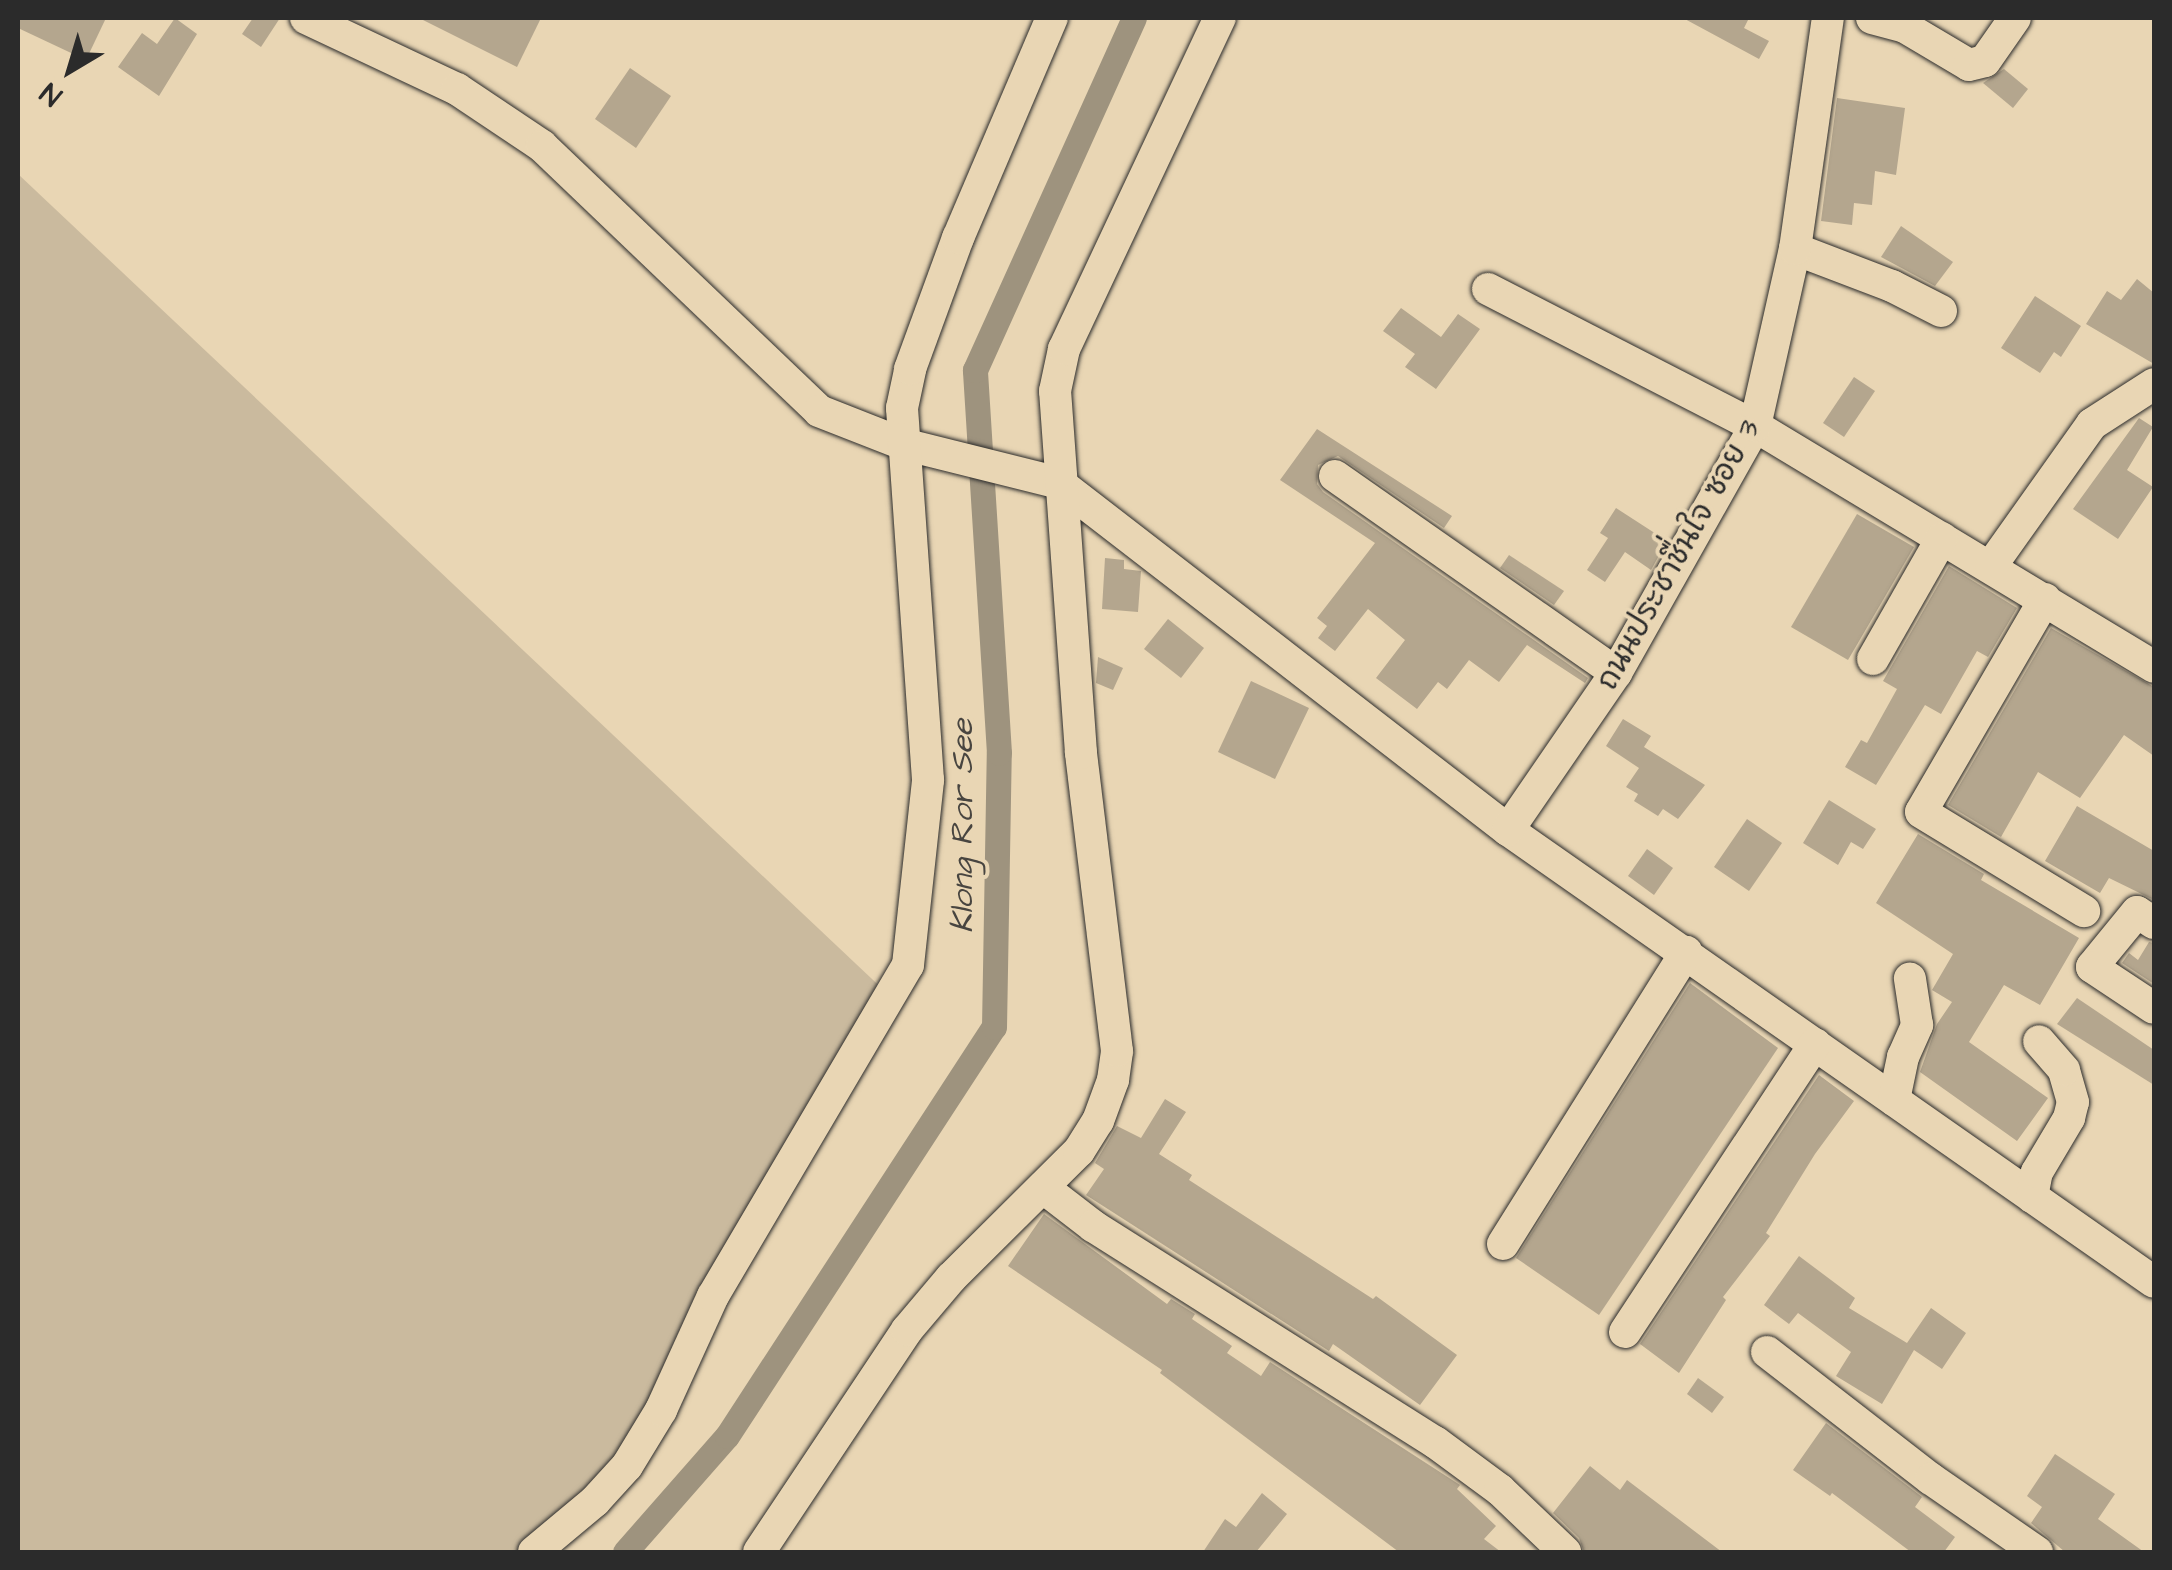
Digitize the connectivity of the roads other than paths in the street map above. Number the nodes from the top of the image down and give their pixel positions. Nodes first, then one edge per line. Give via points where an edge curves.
1 (306, 18) edge
2 (1052, 18) edge
3 (1220, 18) edge
4 (1828, 18) edge
5 (1872, 18) edge
6 (2015, 18) edge
7 (1794, 249) junction
8 (1488, 289) dead end
9 (1941, 311) dead end
10 (2154, 384) edge
11 (1755, 426) junction
12 (911, 445) junction
13 (1335, 476) dead end
14 (1049, 479) junction
15 (1942, 538) junction
16 (1991, 566) junction
17 (2045, 599) junction
18 (1872, 659) dead end
19 (2154, 667) edge
20 (1616, 673) junction
21 (1508, 830) junction
22 (2084, 911) dead end
23 (2154, 923) edge
24 (1686, 952) junction
25 (1910, 979) dead end
26 (2154, 1008) edge
27 (2040, 1041) dead end
28 (1814, 1044) junction
29 (1894, 1100) junction
30 (1044, 1189) junction
31 (2032, 1196) junction
32 (1502, 1244) dead end
33 (2154, 1282) edge
34 (1625, 1332) dead end
35 (1767, 1352) dead end
36 (534, 1552) edge
37 (759, 1552) edge
38 (1565, 1552) edge
39 (2038, 1552) edge

1 - 12 street via 457,89 542,146 819,410
2 - 12 street via 910,369 902,408
3 - 14 street via 1064,350 1054,391
4 - 7 street, ถนนประชาชื่นใจ ซอย 3
5 - 6 street via 1905,26 1969,66 1984,61
7 - 9 street
7 - 11 street, ถนนประชาชื่นใจ ซอย 3
8 - 11 street
10 - 16 street via 2092,424
11 - 15 street
11 - 20 street, ถนนประชาชื่นใจ ซอย 3
12 - 14 street
12 - 36 street via 928,780 908,965 713,1296 661,1410 627,1466
13 - 20 street
14 - 21 street
14 - 30 street via 1116,1051 1098,1121
15 - 16 street
15 - 18 street
16 - 17 street
17 - 19 street
17 - 22 street via 1921,812
20 - 21 street, ถนนประชาชื่นใจ ซอย 3
21 - 24 street
23 - 26 street via 2138,912 2092,967
24 - 28 street
24 - 32 street
25 - 29 street via 1917,1025
27 - 31 street via 2064,1070 2073,1102 2037,1172
28 - 29 street
28 - 34 street
29 - 31 street
30 - 37 street via 907,1330
30 - 38 street via 1435,1442 1500,1490
31 - 33 street
35 - 39 street

